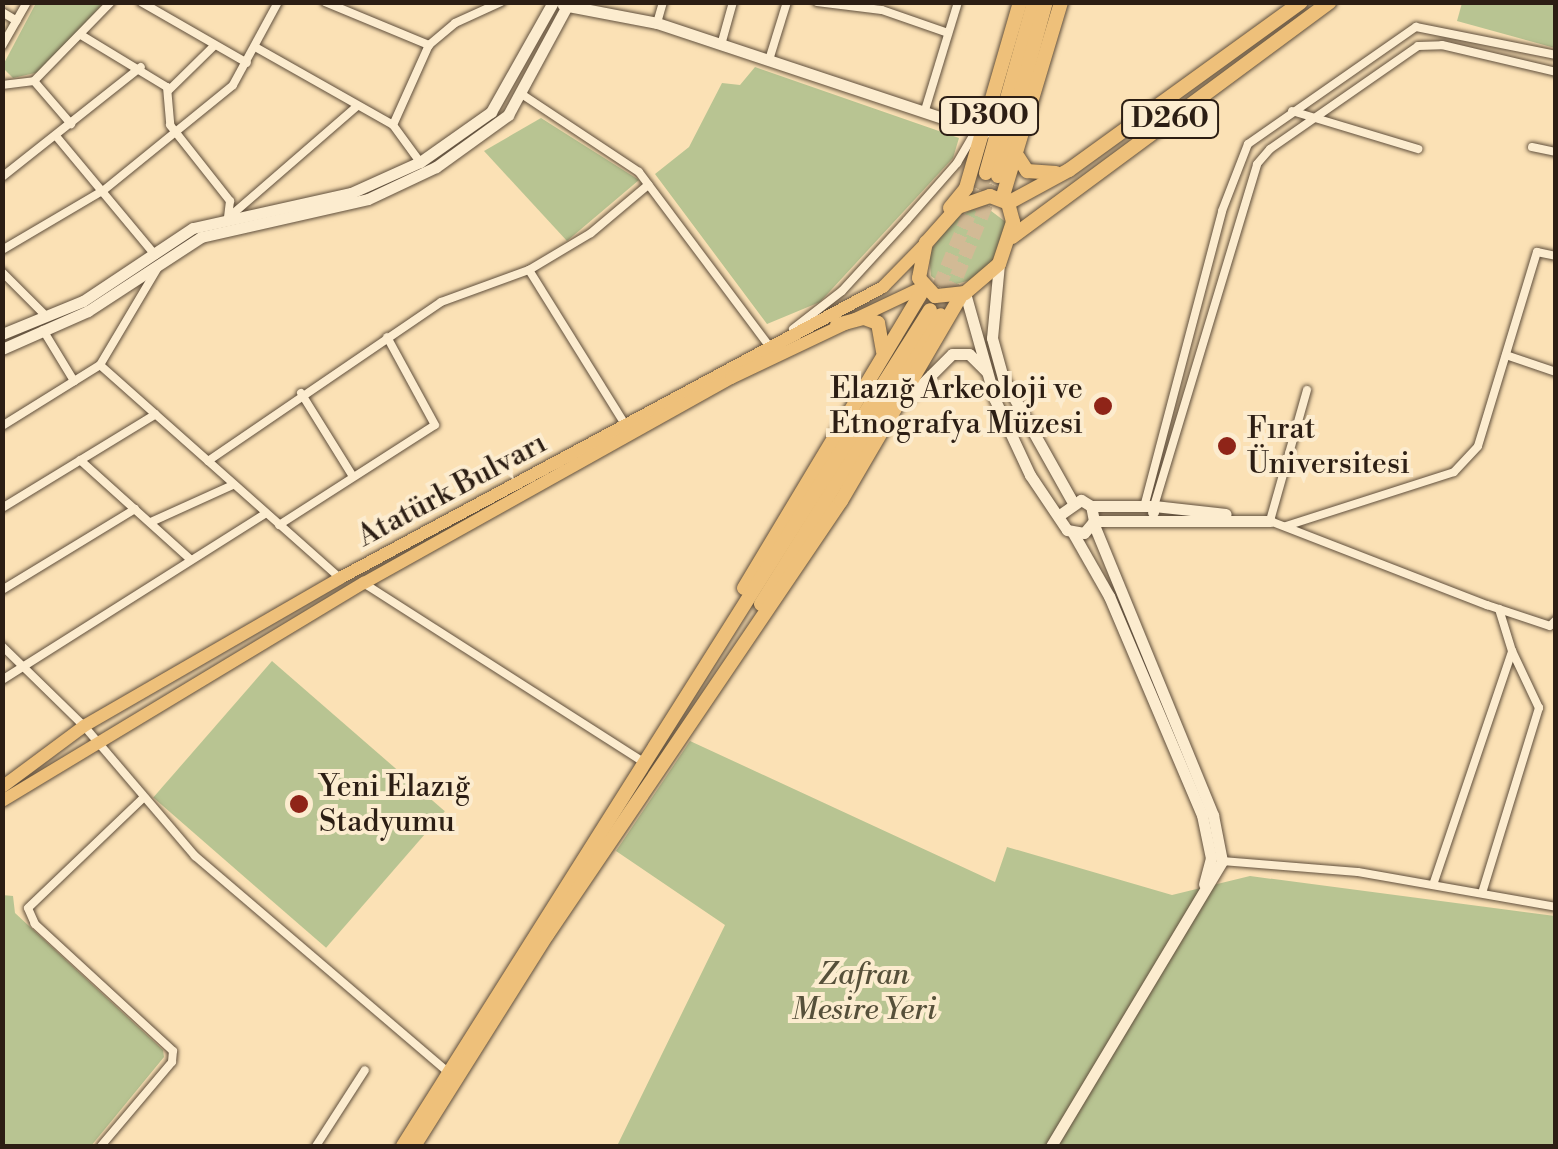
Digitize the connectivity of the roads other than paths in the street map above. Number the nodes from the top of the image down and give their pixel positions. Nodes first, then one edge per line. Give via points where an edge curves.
1 (27, 2) edge
2 (111, 2) edge
3 (141, 2) edge
4 (278, 2) edge
5 (325, 2) edge
6 (501, 2) edge
7 (664, 2) edge
8 (733, 2) edge
9 (787, 2) edge
10 (817, 2) edge
11 (958, 2) edge
12 (1020, 2) edge
13 (1034, 2) edge
14 (1046, 2) edge
15 (1060, 2) edge
16 (1301, 2) edge
17 (1330, 2) edge
18 (550, 3) edge
19 (569, 4) edge
20 (2, 12) edge
21 (17, 21) junction
22 (658, 24) junction
23 (948, 33) junction
24 (81, 35) junction
25 (721, 44) junction
26 (216, 45) junction
27 (429, 45) junction
28 (2, 46) edge
29 (257, 48) junction
30 (1556, 55) edge
31 (769, 60) junction
32 (247, 64) junction
33 (141, 67) junction
34 (1556, 72) edge
35 (34, 81) junction
36 (2, 85) edge
37 (169, 90) junction
38 (523, 95) junction
39 (356, 107) junction
40 (925, 110) junction
41 (1292, 111) junction
42 (1314, 118) junction
43 (71, 124) junction
44 (392, 125) junction
45 (981, 130) junction
46 (175, 131) junction
47 (56, 136) junction
48 (1532, 148) dead end
49 (1418, 150) dead end
50 (1556, 152) edge
51 (1018, 157) junction
52 (420, 162) junction
53 (1080, 162) junction
54 (4, 173) edge
55 (648, 184) junction
56 (104, 190) junction
57 (1005, 201) junction
58 (228, 218) junction
59 (940, 221) junction
60 (1012, 237) junction
61 (926, 243) junction
62 (2, 250) edge
63 (1556, 256) edge
64 (157, 260) junction
65 (999, 264) junction
66 (529, 270) junction
67 (2, 272) edge
68 (924, 288) junction
69 (963, 293) junction
70 (46, 311) junction
71 (837, 325) junction
72 (2, 334) edge
73 (42, 334) junction
74 (387, 337) junction
75 (768, 348) junction
76 (2, 349) edge
77 (1506, 355) junction
78 (882, 358) junction
79 (100, 364) junction
80 (1556, 372) edge
81 (988, 374) junction
82 (74, 381) junction
83 (1307, 390) dead end
84 (301, 393) junction
85 (894, 413) junction
86 (156, 414) junction
87 (2, 426) edge
88 (626, 426) junction
89 (80, 460) junction
90 (208, 461) junction
91 (352, 475) junction
92 (233, 485) junction
93 (1072, 501) junction
94 (1091, 506) junction
95 (2, 508) edge
96 (135, 508) junction
97 (1148, 512) junction
98 (266, 513) junction
99 (1062, 514) junction
100 (1270, 521) junction
101 (151, 522) junction
102 (1094, 522) junction
103 (278, 525) junction
104 (1286, 526) junction
105 (1073, 533) junction
106 (190, 559) junction
107 (340, 578) junction
108 (364, 583) junction
109 (2, 590) edge
110 (1499, 609) junction
111 (1556, 620) edge
112 (2, 646) edge
113 (1512, 651) junction
114 (24, 667) junction
115 (2, 680) edge
116 (84, 726) junction
117 (94, 742) junction
118 (643, 762) junction
119 (661, 767) junction
120 (2, 787) edge
121 (142, 798) junction
122 (2, 801) edge
123 (1222, 862) junction
124 (1433, 885) junction
125 (1482, 893) junction
126 (1200, 902) junction
127 (1556, 907) edge
128 (364, 1070) dead end
129 (449, 1073) junction
130 (101, 1146) edge
131 (316, 1146) edge
132 (403, 1146) edge
133 (414, 1146) edge
134 (1051, 1146) edge

1 - 21 street
2 - 24 street
3 - 26 street
4 - 29 street
5 - 27 street
6 - 27 street via 456,23
7 - 22 street
8 - 25 street
9 - 31 street
10 - 23 street via 872,8
11 - 23 street
12 - 45 highway, D300
13 - 14 highway via 992,174
15 - 51 highway, D300
16 - 53 highway, D260
17 - 60 highway, D260
18 - 19 street
18 - 52 street via 491,112
19 - 22 street
19 - 38 street
20 - 21 street
21 - 28 street
22 - 25 street
23 - 40 street
24 - 33 street
24 - 35 street
25 - 31 street
26 - 32 street
26 - 37 street
27 - 44 street
29 - 32 street
29 - 39 street
30 - 41 street via 1416,27
31 - 40 street
32 - 46 street via 232,85
33 - 37 street
33 - 43 street
34 - 42 street via 1442,45 1418,46
35 - 36 street
35 - 43 street
37 - 46 street
38 - 55 street
38 - 64 street via 489,130 436,167 368,199 202,237
39 - 44 street
39 - 58 street
40 - 45 street
41 - 42 street
41 - 97 street via 1248,144 1222,211
42 - 49 street
42 - 97 street via 1257,164
43 - 47 street
44 - 52 street
45 - 59 highway, D300 via 966,188
45 - 75 street via 842,291
46 - 56 street
46 - 58 street via 230,200
47 - 54 street
47 - 56 street
48 - 50 street
51 - 53 highway, D260 via 1039,176
51 - 57 highway, D300
52 - 58 street via 351,193
53 - 57 highway, D260
55 - 66 street via 591,234
55 - 75 street
56 - 62 street
56 - 64 street
57 - 59 highway via 976,198
57 - 60 highway
58 - 64 street via 184,232
59 - 61 highway
60 - 65 highway
61 - 68 highway via 918,264
61 - 75 main road, Atatürk Bulvarı via 882,287
63 - 77 street via 1537,252
64 - 70 street via 83,301
64 - 73 street
64 - 79 street
65 - 69 highway
65 - 93 street via 992,338 1002,378
66 - 74 street via 441,302
66 - 88 street
67 - 70 street
68 - 69 highway via 935,296
68 - 71 main road, Atatürk Bulvarı
68 - 78 highway
69 - 81 street
69 - 85 highway
70 - 72 street
70 - 73 street
71 - 78 highway via 864,318 878,323 885,336
71 - 108 main road, Atatürk Bulvarı
73 - 76 street
73 - 82 street
74 - 84 street
74 - 91 street via 435,425
75 - 88 main road, Atatürk Bulvarı
77 - 80 street
77 - 104 street via 1478,446 1454,472
78 - 118 highway
79 - 82 street
79 - 86 street
81 - 85 street via 969,354 952,354
81 - 99 street via 1015,448
82 - 87 street
83 - 100 street
84 - 90 street
84 - 91 street
85 - 119 highway
86 - 89 street
86 - 90 street
88 - 107 main road, Atatürk Bulvarı
89 - 95 street
89 - 96 street
90 - 92 street
91 - 103 street
92 - 98 street
92 - 101 street
93 - 94 street
93 - 99 street
94 - 97 street
94 - 102 street
96 - 101 street
96 - 109 street
97 - 100 street
97 - 102 street
98 - 103 street
98 - 106 street
99 - 105 street
100 - 104 street
101 - 106 street
102 - 105 street
102 - 123 street via 1213,815
103 - 107 street
104 - 110 street
105 - 126 street via 1109,596 1202,815 1210,858
106 - 114 street
107 - 116 main road, Atatürk Bulvarı
108 - 117 main road, Atatürk Bulvarı
108 - 118 street
110 - 111 street via 1550,626
110 - 113 street
112 - 114 street
113 - 124 street
113 - 125 street via 1540,708
114 - 115 street
114 - 116 street
116 - 117 street
116 - 120 main road, Atatürk Bulvarı
117 - 121 street
117 - 122 main road, Atatürk Bulvarı
118 - 119 highway via 935,312
118 - 129 highway
119 - 133 highway
121 - 129 street via 194,856
121 - 130 street via 28,908 35,924 172,1051 172,1062
123 - 124 street
123 - 126 street
124 - 125 street
125 - 127 street
126 - 134 street
128 - 131 street
129 - 132 highway

